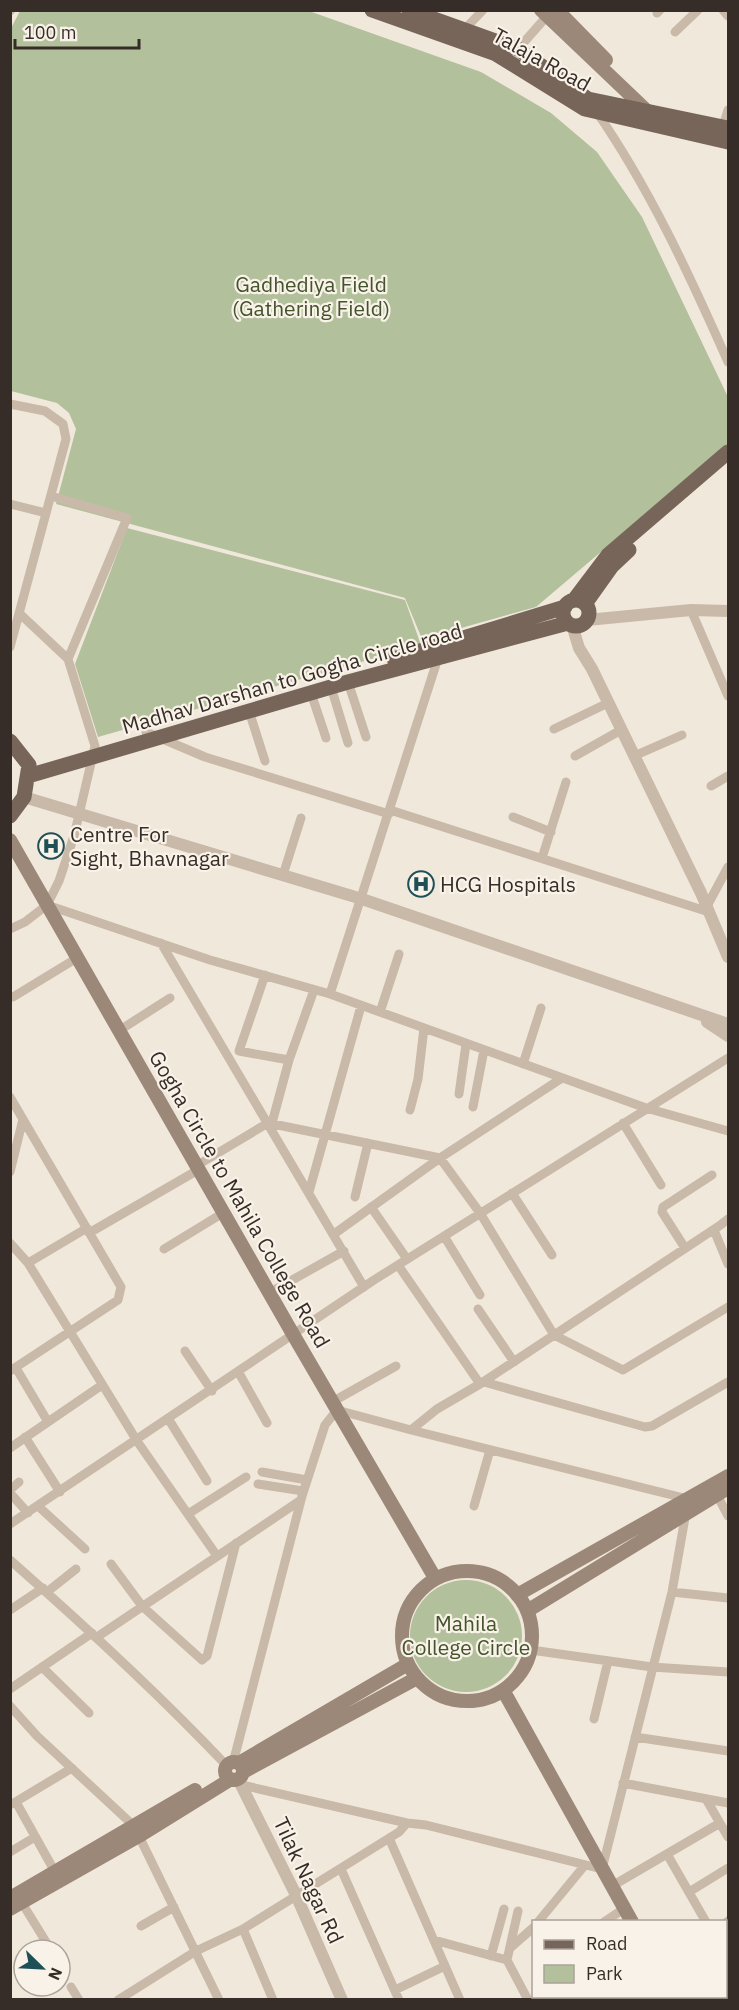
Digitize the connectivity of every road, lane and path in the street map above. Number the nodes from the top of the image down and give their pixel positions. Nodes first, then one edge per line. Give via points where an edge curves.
1 (409, 10) edge
2 (483, 10) edge
3 (698, 10) edge
4 (723, 10) edge
5 (377, 11) edge
6 (548, 12) edge
7 (729, 16) edge
8 (675, 32) dead end
9 (460, 34) junction
10 (518, 49) junction
11 (592, 105) junction
12 (729, 110) edge
13 (652, 117) junction
14 (726, 127) edge
15 (729, 142) edge
16 (729, 362) edge
17 (10, 404) edge
18 (729, 452) edge
19 (729, 463) edge
20 (51, 496) junction
21 (10, 504) edge
22 (46, 513) junction
23 (10, 605) edge
24 (20, 610) junction
25 (691, 610) junction
26 (729, 611) edge
27 (577, 615) junction
28 (10, 647) edge
29 (441, 651) junction
30 (68, 659) junction
31 (348, 682) junction
32 (331, 687) junction
33 (311, 693) junction
34 (729, 696) edge
35 (608, 703) junction
36 (249, 711) junction
37 (554, 729) dead end
38 (621, 730) junction
39 (152, 734) junction
40 (682, 735) dead end
41 (366, 737) dead end
42 (326, 738) dead end
43 (10, 741) edge
44 (348, 743) dead end
45 (94, 752) junction
46 (575, 756) dead end
47 (634, 756) junction
48 (265, 761) dead end
49 (28, 771) junction
50 (729, 776) edge
51 (567, 782) dead end
52 (711, 786) dead end
53 (24, 796) junction
54 (390, 812) junction
55 (79, 815) junction
56 (10, 816) edge
57 (301, 818) dead end
58 (513, 818) dead end
59 (551, 832) junction
60 (10, 840) edge
61 (542, 858) junction
62 (729, 867) edge
63 (282, 875) junction
64 (362, 899) junction
65 (47, 905) junction
66 (708, 909) junction
67 (10, 929) edge
68 (162, 944) junction
69 (399, 954) dead end
70 (729, 957) edge
71 (77, 958) junction
72 (265, 975) junction
73 (314, 990) junction
74 (330, 994) junction
75 (13, 997) dead end
76 (170, 998) dead end
77 (361, 1006) junction
78 (541, 1008) dead end
79 (691, 1011) junction
80 (380, 1012) junction
81 (729, 1024) edge
82 (424, 1028) junction
83 (120, 1030) junction
84 (729, 1036) edge
85 (466, 1044) junction
86 (484, 1050) junction
87 (729, 1058) edge
88 (289, 1060) junction
89 (523, 1064) junction
90 (562, 1078) junction
91 (459, 1094) dead end
92 (10, 1097) edge
93 (473, 1107) dead end
94 (646, 1108) junction
95 (411, 1110) dead end
96 (23, 1119) junction
97 (270, 1123) junction
98 (623, 1123) junction
99 (729, 1131) edge
100 (326, 1134) junction
101 (368, 1143) junction
102 (440, 1158) junction
103 (197, 1168) junction
104 (10, 1172) edge
105 (712, 1175) dead end
106 (661, 1185) dead end
107 (309, 1192) junction
108 (512, 1193) junction
109 (355, 1197) dead end
110 (371, 1207) junction
111 (223, 1213) junction
112 (480, 1213) junction
113 (725, 1221) edge
114 (88, 1231) junction
115 (334, 1234) junction
116 (444, 1236) junction
117 (10, 1243) edge
118 (685, 1248) junction
119 (164, 1249) dead end
120 (344, 1251) junction
121 (552, 1255) dead end
122 (407, 1259) junction
123 (28, 1263) junction
124 (729, 1264) edge
125 (398, 1265) junction
126 (364, 1287) junction
127 (269, 1293) junction
128 (480, 1296) dead end
129 (729, 1307) edge
130 (478, 1309) dead end
131 (70, 1332) junction
132 (555, 1335) junction
133 (294, 1336) junction
134 (184, 1351) dead end
135 (514, 1362) junction
136 (396, 1366) dead end
137 (13, 1370) edge
138 (239, 1373) junction
139 (729, 1382) edge
140 (482, 1383) junction
141 (102, 1384) junction
142 (212, 1391) junction
143 (334, 1406) junction
144 (169, 1420) junction
145 (48, 1422) junction
146 (267, 1423) dead end
147 (411, 1430) junction
148 (25, 1437) junction
149 (137, 1441) junction
150 (10, 1448) edge
151 (490, 1450) junction
152 (262, 1472) dead end
153 (729, 1476) edge
154 (246, 1477) dead end
155 (307, 1480) junction
156 (207, 1481) dead end
157 (18, 1482) dead end
158 (258, 1484) dead end
159 (10, 1491) edge
160 (723, 1491) edge
161 (60, 1492) junction
162 (302, 1495) junction
163 (38, 1506) junction
164 (474, 1506) dead end
165 (688, 1506) junction
166 (28, 1513) junction
167 (188, 1514) junction
168 (729, 1516) edge
169 (10, 1524) edge
170 (236, 1543) junction
171 (85, 1549) dead end
172 (217, 1556) junction
173 (10, 1560) edge
174 (111, 1564) dead end
175 (76, 1569) dead end
176 (435, 1578) junction
177 (45, 1590) junction
178 (672, 1592) junction
179 (517, 1595) junction
180 (729, 1598) edge
181 (142, 1606) junction
182 (10, 1611) edge
183 (527, 1611) junction
184 (95, 1635) junction
185 (531, 1650) junction
186 (608, 1661) junction
187 (408, 1664) junction
188 (652, 1667) junction
189 (42, 1668) junction
190 (729, 1672) edge
191 (417, 1678) junction
192 (10, 1689) edge
193 (503, 1690) junction
194 (10, 1706) edge
195 (89, 1713) dead end
196 (594, 1719) dead end
197 (635, 1737) junction
198 (729, 1751) edge
199 (72, 1768) junction
200 (235, 1773) junction
201 (623, 1783) junction
202 (706, 1799) junction
203 (729, 1803) edge
204 (13, 1804) edge
205 (407, 1823) junction
206 (720, 1823) junction
207 (136, 1831) junction
208 (35, 1837) junction
209 (729, 1837) edge
210 (389, 1838) junction
211 (10, 1852) edge
212 (667, 1854) junction
213 (585, 1865) junction
214 (729, 1868) edge
215 (340, 1869) junction
216 (602, 1869) junction
217 (55, 1872) junction
218 (612, 1886) junction
219 (689, 1892) junction
220 (296, 1895) junction
221 (14, 1903) edge
222 (174, 1907) junction
223 (625, 1908) junction
224 (504, 1909) dead end
225 (518, 1911) dead end
226 (540, 1920) edge
227 (607, 1920) edge
228 (631, 1920) edge
229 (705, 1920) edge
230 (141, 1926) dead end
231 (243, 1929) junction
232 (532, 1929) edge
233 (42, 1938) edge
234 (434, 1940) junction
235 (510, 1948) junction
236 (196, 1952) junction
237 (491, 1956) junction
238 (507, 1960) junction
239 (445, 1966) junction
240 (397, 1995) edge
241 (124, 1998) edge
242 (219, 2000) edge
243 (273, 2000) edge
244 (342, 2000) edge
245 (460, 2000) edge
246 (528, 2000) edge

1 - 9 main road, Talaja Road
2 - 9 street
3 - 8 street
4 - 7 street
5 - 9 main road, Talaja Road
6 - 10 street
6 - 13 main road
9 - 10 main road, Talaja Road
9 - 11 main road, Talaja Road via 576,104
10 - 11 main road, Talaja Road
11 - 13 main road, Talaja Road
11 - 16 street via 628,158
12 - 14 street
13 - 14 main road, Talaja Road
13 - 15 main road, Talaja Road
17 - 20 street via 45,411 63,424 66,439
18 - 27 main road via 608,555
19 - 27 main road via 620,558
20 - 22 street
20 - 30 street via 127,518
21 - 22 street
22 - 24 street
23 - 24 street
24 - 28 street
24 - 30 street
25 - 26 street
25 - 27 street via 629,615 616,610
25 - 34 street
27 - 29 main road, Madhav Darshan to Gogha Circle road
27 - 35 street via 592,669
29 - 31 main road, Madhav Darshan to Gogha Circle road
29 - 39 main road, Madhav Darshan to Gogha Circle road
29 - 54 street
30 - 45 street
31 - 32 main road, Madhav Darshan to Gogha Circle road
31 - 41 street
32 - 33 main road, Madhav Darshan to Gogha Circle road
32 - 44 street
33 - 36 main road, Madhav Darshan to Gogha Circle road
33 - 42 street
35 - 37 street
35 - 38 street
36 - 39 main road, Madhav Darshan to Gogha Circle road
36 - 48 street
38 - 46 street
38 - 47 street
39 - 45 main road, Madhav Darshan to Gogha Circle road
39 - 54 street via 205,757
40 - 47 street
43 - 49 main road
45 - 49 main road, Madhav Darshan to Gogha Circle road
45 - 55 street
47 - 66 street
49 - 53 main road
50 - 52 street
51 - 59 street
53 - 55 street
53 - 56 main road
54 - 61 street
54 - 64 street
55 - 63 street
55 - 65 street via 60,881
57 - 63 street
58 - 59 street
59 - 61 street
60 - 65 main road, Gogha Circle to Mahila College Road
61 - 66 street
62 - 66 street
63 - 64 street
64 - 74 street
64 - 79 street
65 - 67 street
65 - 68 street
65 - 71 main road, Gogha Circle to Mahila College Road
66 - 70 street
68 - 72 street
68 - 97 street
69 - 80 street
71 - 75 street
71 - 83 main road, Gogha Circle to Mahila College Road
72 - 73 street
72 - 88 street via 239,1052
73 - 74 street
73 - 88 street
74 - 77 street
76 - 83 street
77 - 80 street
77 - 100 street
78 - 89 street
79 - 81 street
79 - 84 street
80 - 82 street
82 - 85 street
82 - 95 street
83 - 103 main road, Gogha Circle to Mahila College Road
85 - 86 street
85 - 91 street
86 - 89 street
86 - 93 street
87 - 94 street
88 - 97 street
89 - 90 street
90 - 94 street
90 - 102 street
92 - 96 street
94 - 98 street
94 - 99 street
96 - 104 street
96 - 114 street
97 - 100 street
97 - 103 street
97 - 107 street
98 - 106 street
98 - 108 street
100 - 101 street
100 - 107 street
101 - 102 street
101 - 109 street
102 - 110 street
102 - 112 street
103 - 111 main road, Gogha Circle to Mahila College Road
103 - 114 street
105 - 118 street via 663,1207 662,1212
107 - 115 street
108 - 112 street
108 - 121 street
110 - 115 street
110 - 122 street
111 - 119 street
111 - 127 main road, Gogha Circle to Mahila College Road
112 - 116 street
112 - 132 street
113 - 118 street
113 - 124 street via 714,1230
114 - 123 street
114 - 131 street via 122,1293 118,1300
115 - 120 street
116 - 122 street
116 - 128 street
117 - 123 street
118 - 132 street
120 - 126 street
120 - 127 street
122 - 125 street
123 - 131 street
125 - 126 street
125 - 140 street
126 - 133 street
127 - 133 main road, Gogha Circle to Mahila College Road
129 - 132 street via 623,1370
130 - 135 street
131 - 137 street
131 - 141 street
132 - 135 street
133 - 138 street
133 - 143 main road, Gogha Circle to Mahila College Road
134 - 142 street
135 - 140 street
136 - 143 street
137 - 145 street
138 - 142 street
138 - 146 street
139 - 140 street via 645,1427
140 - 147 street via 437,1409
141 - 145 street
141 - 149 street
142 - 144 street
143 - 147 street
143 - 155 street
143 - 176 main road, Gogha Circle to Mahila College Road
144 - 149 street
144 - 156 street
145 - 148 street
147 - 151 street
148 - 150 street
148 - 161 street
149 - 161 street
149 - 167 street
151 - 164 street
151 - 165 street
152 - 155 street
153 - 165 main road
154 - 167 street
155 - 162 street
157 - 159 street
158 - 162 street
159 - 166 street
160 - 165 main road
160 - 168 street
161 - 163 street
162 - 170 street
162 - 200 street
163 - 166 street
163 - 171 street
165 - 178 street
165 - 179 main road
165 - 183 main road
166 - 169 street
167 - 172 street
170 - 172 street
170 - 181 street via 205,1659 200,1660
172 - 181 street
173 - 177 street
174 - 181 street
175 - 177 street
176 - 179 main road via 455,1571 476,1571 496,1577
176 - 187 main road via 418,1592 407,1609 401,1630
177 - 182 street
177 - 184 street
178 - 180 street
178 - 188 street
179 - 183 main road
181 - 184 street
183 - 185 main road via 532,1628
184 - 189 street
184 - 200 street
185 - 186 street
185 - 193 main road via 521,1673
186 - 188 street
186 - 196 street
187 - 191 main road
187 - 200 main road
188 - 190 street
188 - 197 street
189 - 192 street
189 - 195 street
191 - 193 main road via 442,1697 463,1702 484,1700
191 - 200 main road
193 - 216 main road
194 - 199 street
197 - 198 street
197 - 201 street
199 - 204 street
199 - 207 street
200 - 205 street
200 - 207 main road
200 - 220 street, Tilak Nagar Rd
201 - 202 street
201 - 216 street
202 - 203 street
202 - 206 street
204 - 208 street
205 - 210 street
205 - 213 street
206 - 209 street
206 - 212 street
207 - 217 main road
207 - 221 main road
207 - 222 street
208 - 211 street
208 - 217 street
210 - 215 street
210 - 234 street
212 - 218 street
212 - 219 street
213 - 216 street
213 - 226 street
214 - 219 street
215 - 220 street
215 - 240 street
216 - 218 main road
217 - 221 main road
218 - 223 main road
219 - 229 street
220 - 231 street
220 - 244 street, Tilak Nagar Rd
221 - 233 street
222 - 230 street
222 - 236 street
223 - 227 street
223 - 228 main road
224 - 237 street
225 - 235 street
231 - 236 street
231 - 243 street
232 - 235 street
234 - 237 street
234 - 239 street
235 - 238 street
236 - 241 street
236 - 242 street
237 - 238 street
238 - 246 street
239 - 240 street
239 - 245 street

